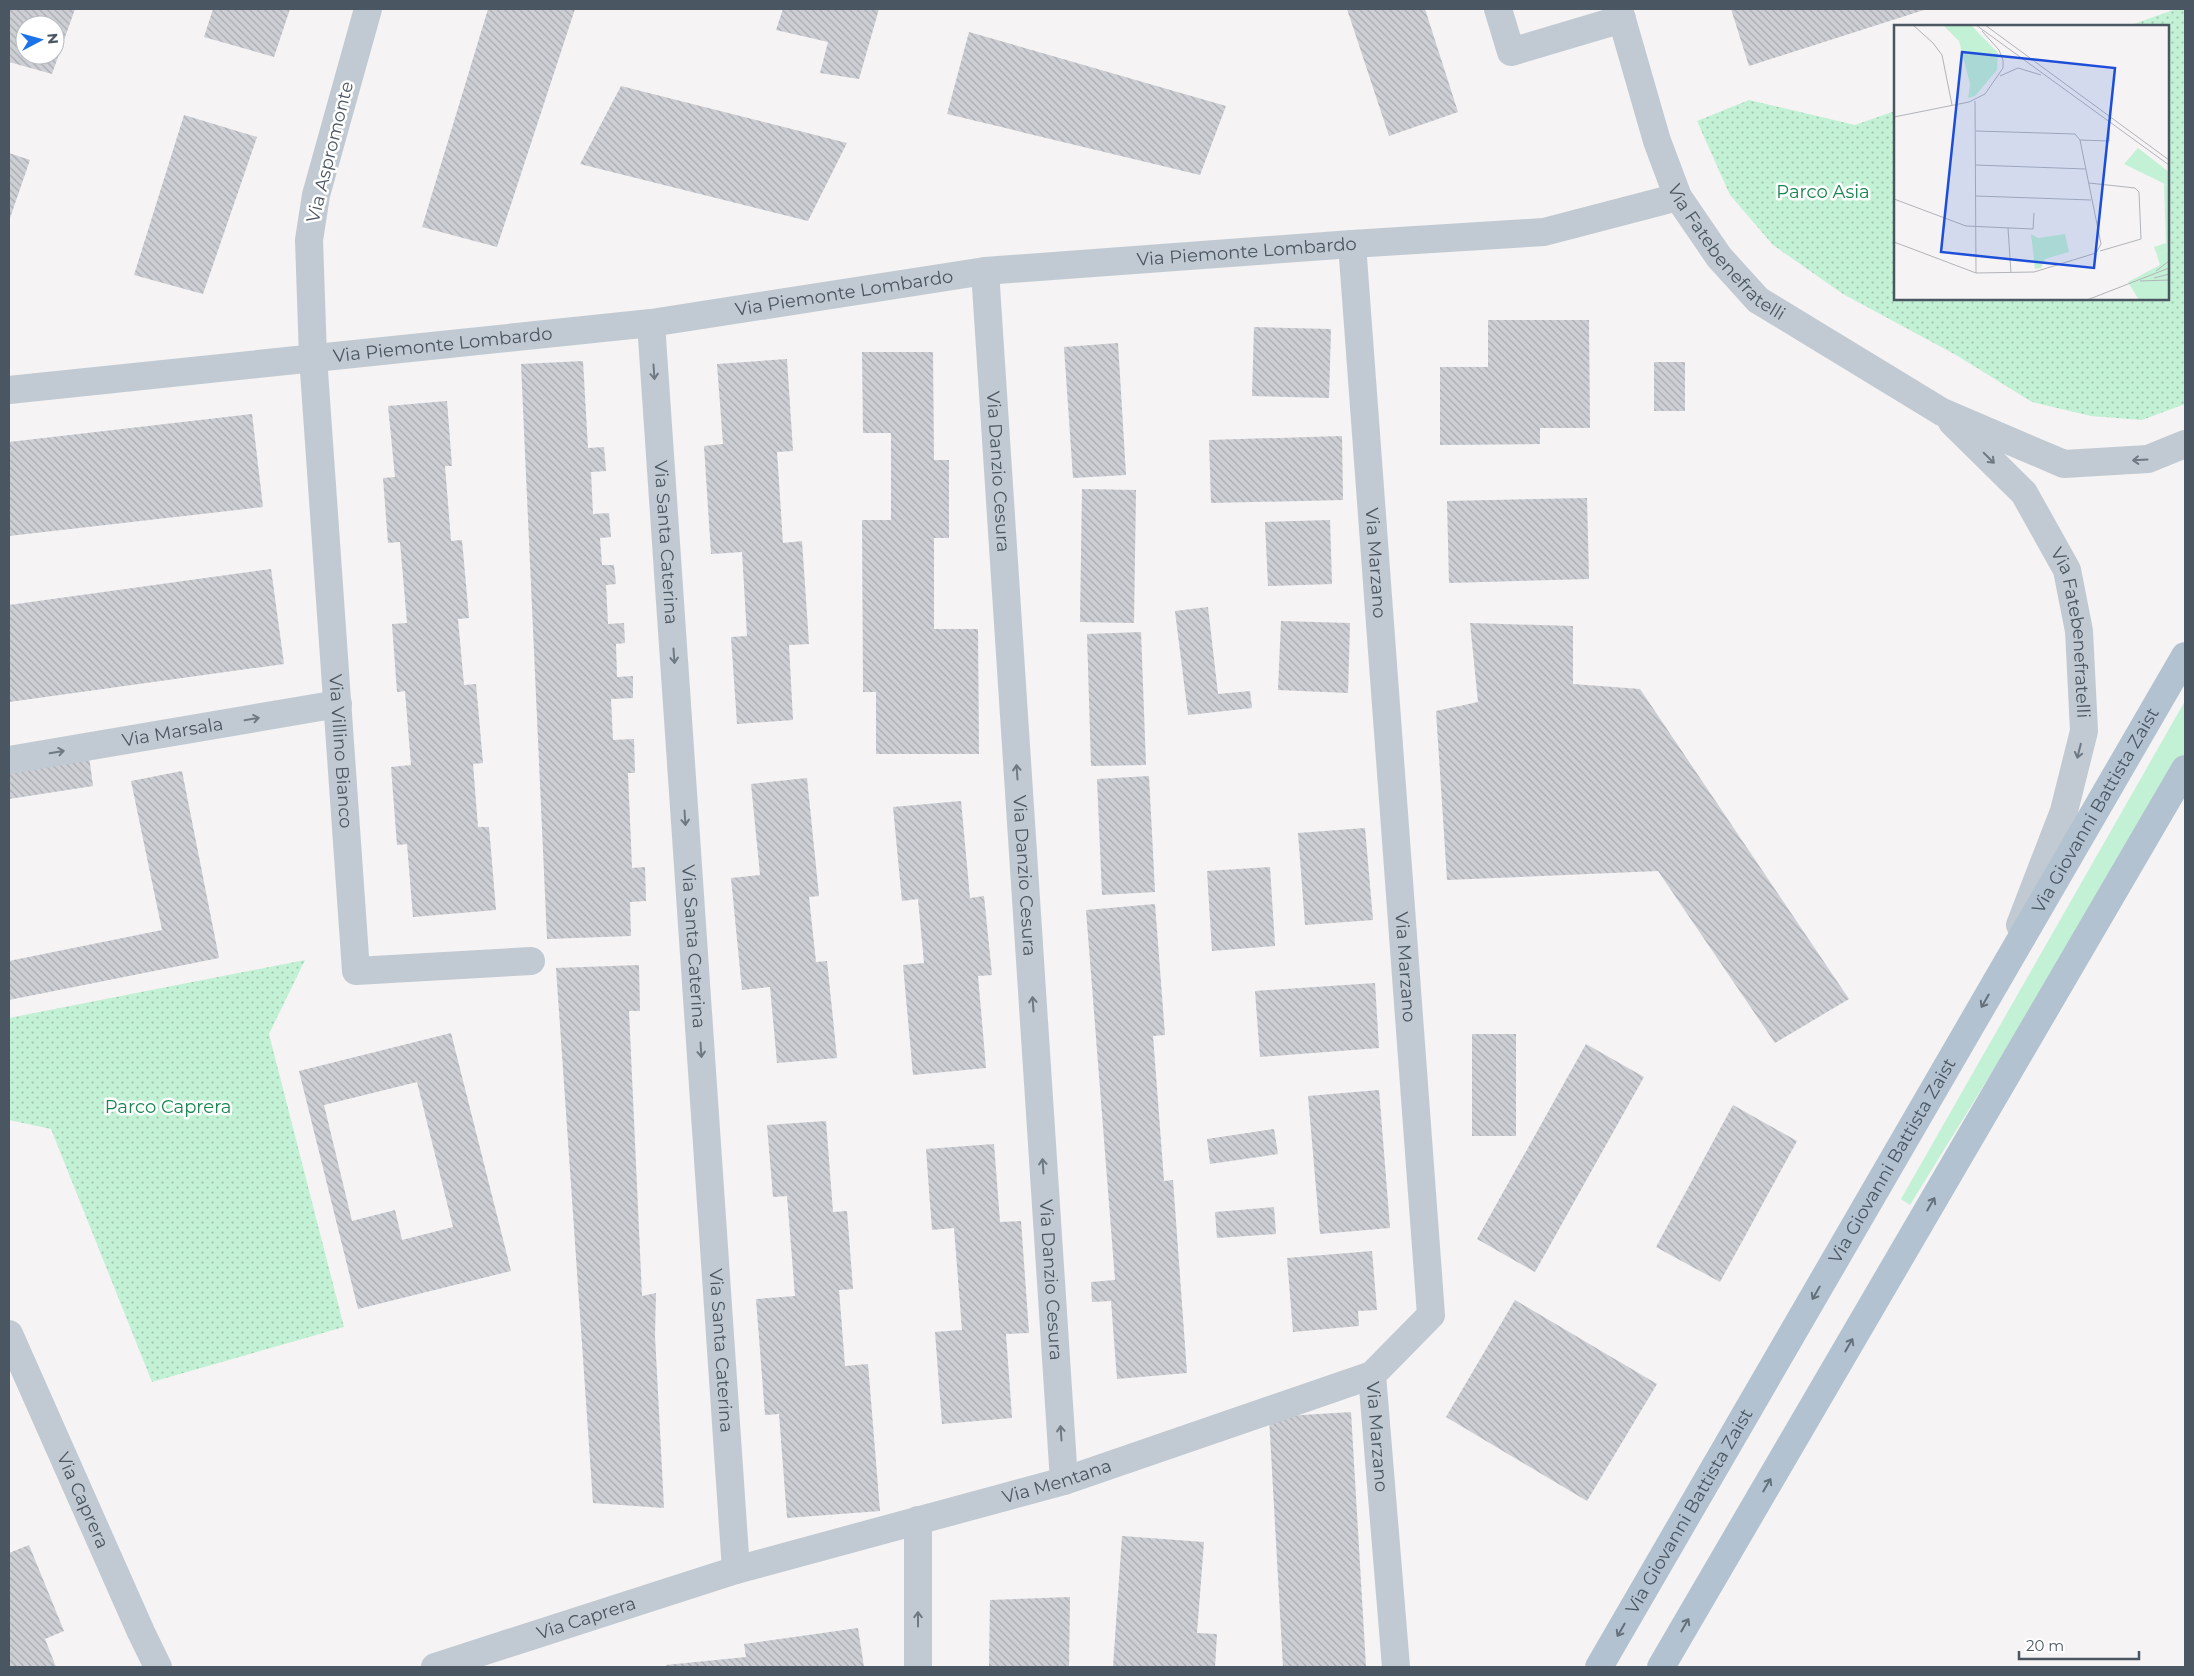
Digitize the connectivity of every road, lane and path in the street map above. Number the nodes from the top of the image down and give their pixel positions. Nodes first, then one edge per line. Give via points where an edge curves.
1 (368, 9) edge
2 (1498, 9) edge
3 (1620, 14) edge
4 (1678, 198) junction
5 (1352, 244) junction
6 (985, 271) junction
7 (651, 323) junction
8 (313, 358) junction
9 (9, 390) edge
10 (1942, 412) junction
11 (2185, 444) edge
12 (2185, 656) edge
13 (338, 704) junction
14 (9, 760) edge
15 (2185, 769) edge
16 (531, 961) dead end
17 (2000, 975) junction
18 (9, 1334) edge
19 (1372, 1375) junction
20 (1064, 1481) junction
21 (918, 1520) junction
22 (736, 1570) junction
23 (158, 1667) edge
24 (435, 1667) edge
25 (918, 1667) edge
26 (1396, 1667) edge
27 (1599, 1667) edge
28 (1661, 1667) edge

1 - 8 street, Via Aspromonte via 316,195 310,231
2 - 3 street via 1511,52
3 - 4 street, Via Fatebenefratelli via 1657,141
4 - 5 street, Via Piemonte Lombardo via 1544,232
4 - 10 street, Via Fatebenefratelli via 1719,257 1758,300
5 - 6 street, Via Piemonte Lombardo
5 - 19 street, Via Marzano via 1431,1315
6 - 7 street, Via Piemonte Lombardo
20 -> 6 street, Via Danzio Cesura
7 - 8 street, Via Piemonte Lombardo
7 -> 22 street, Via Santa Caterina
8 - 9 street, Via Piemonte Lombardo
8 - 13 street, Via Villino Bianco
11 -> 10 street, Via Fatebenefratelli via 2148,460 2064,464
10 -> 17 street, Via Fatebenefratelli via 2024,493 2067,570 2079,631 2084,731 2064,811
12 - 17 main road, Via Giovanni Battista Zaist
14 -> 13 street, Via Marsala
13 - 16 street, Via Villino Bianco via 356,971
28 -> 15 main road
17 -> 27 main road, Via Giovanni Battista Zaist
18 - 23 street, Via Caprera
19 - 20 street, Via Mentana
19 - 26 street, Via Marzano
20 - 21 street, Via Mentana
21 - 22 street, Via Mentana
25 -> 21 street
22 - 24 street, Via Caprera

